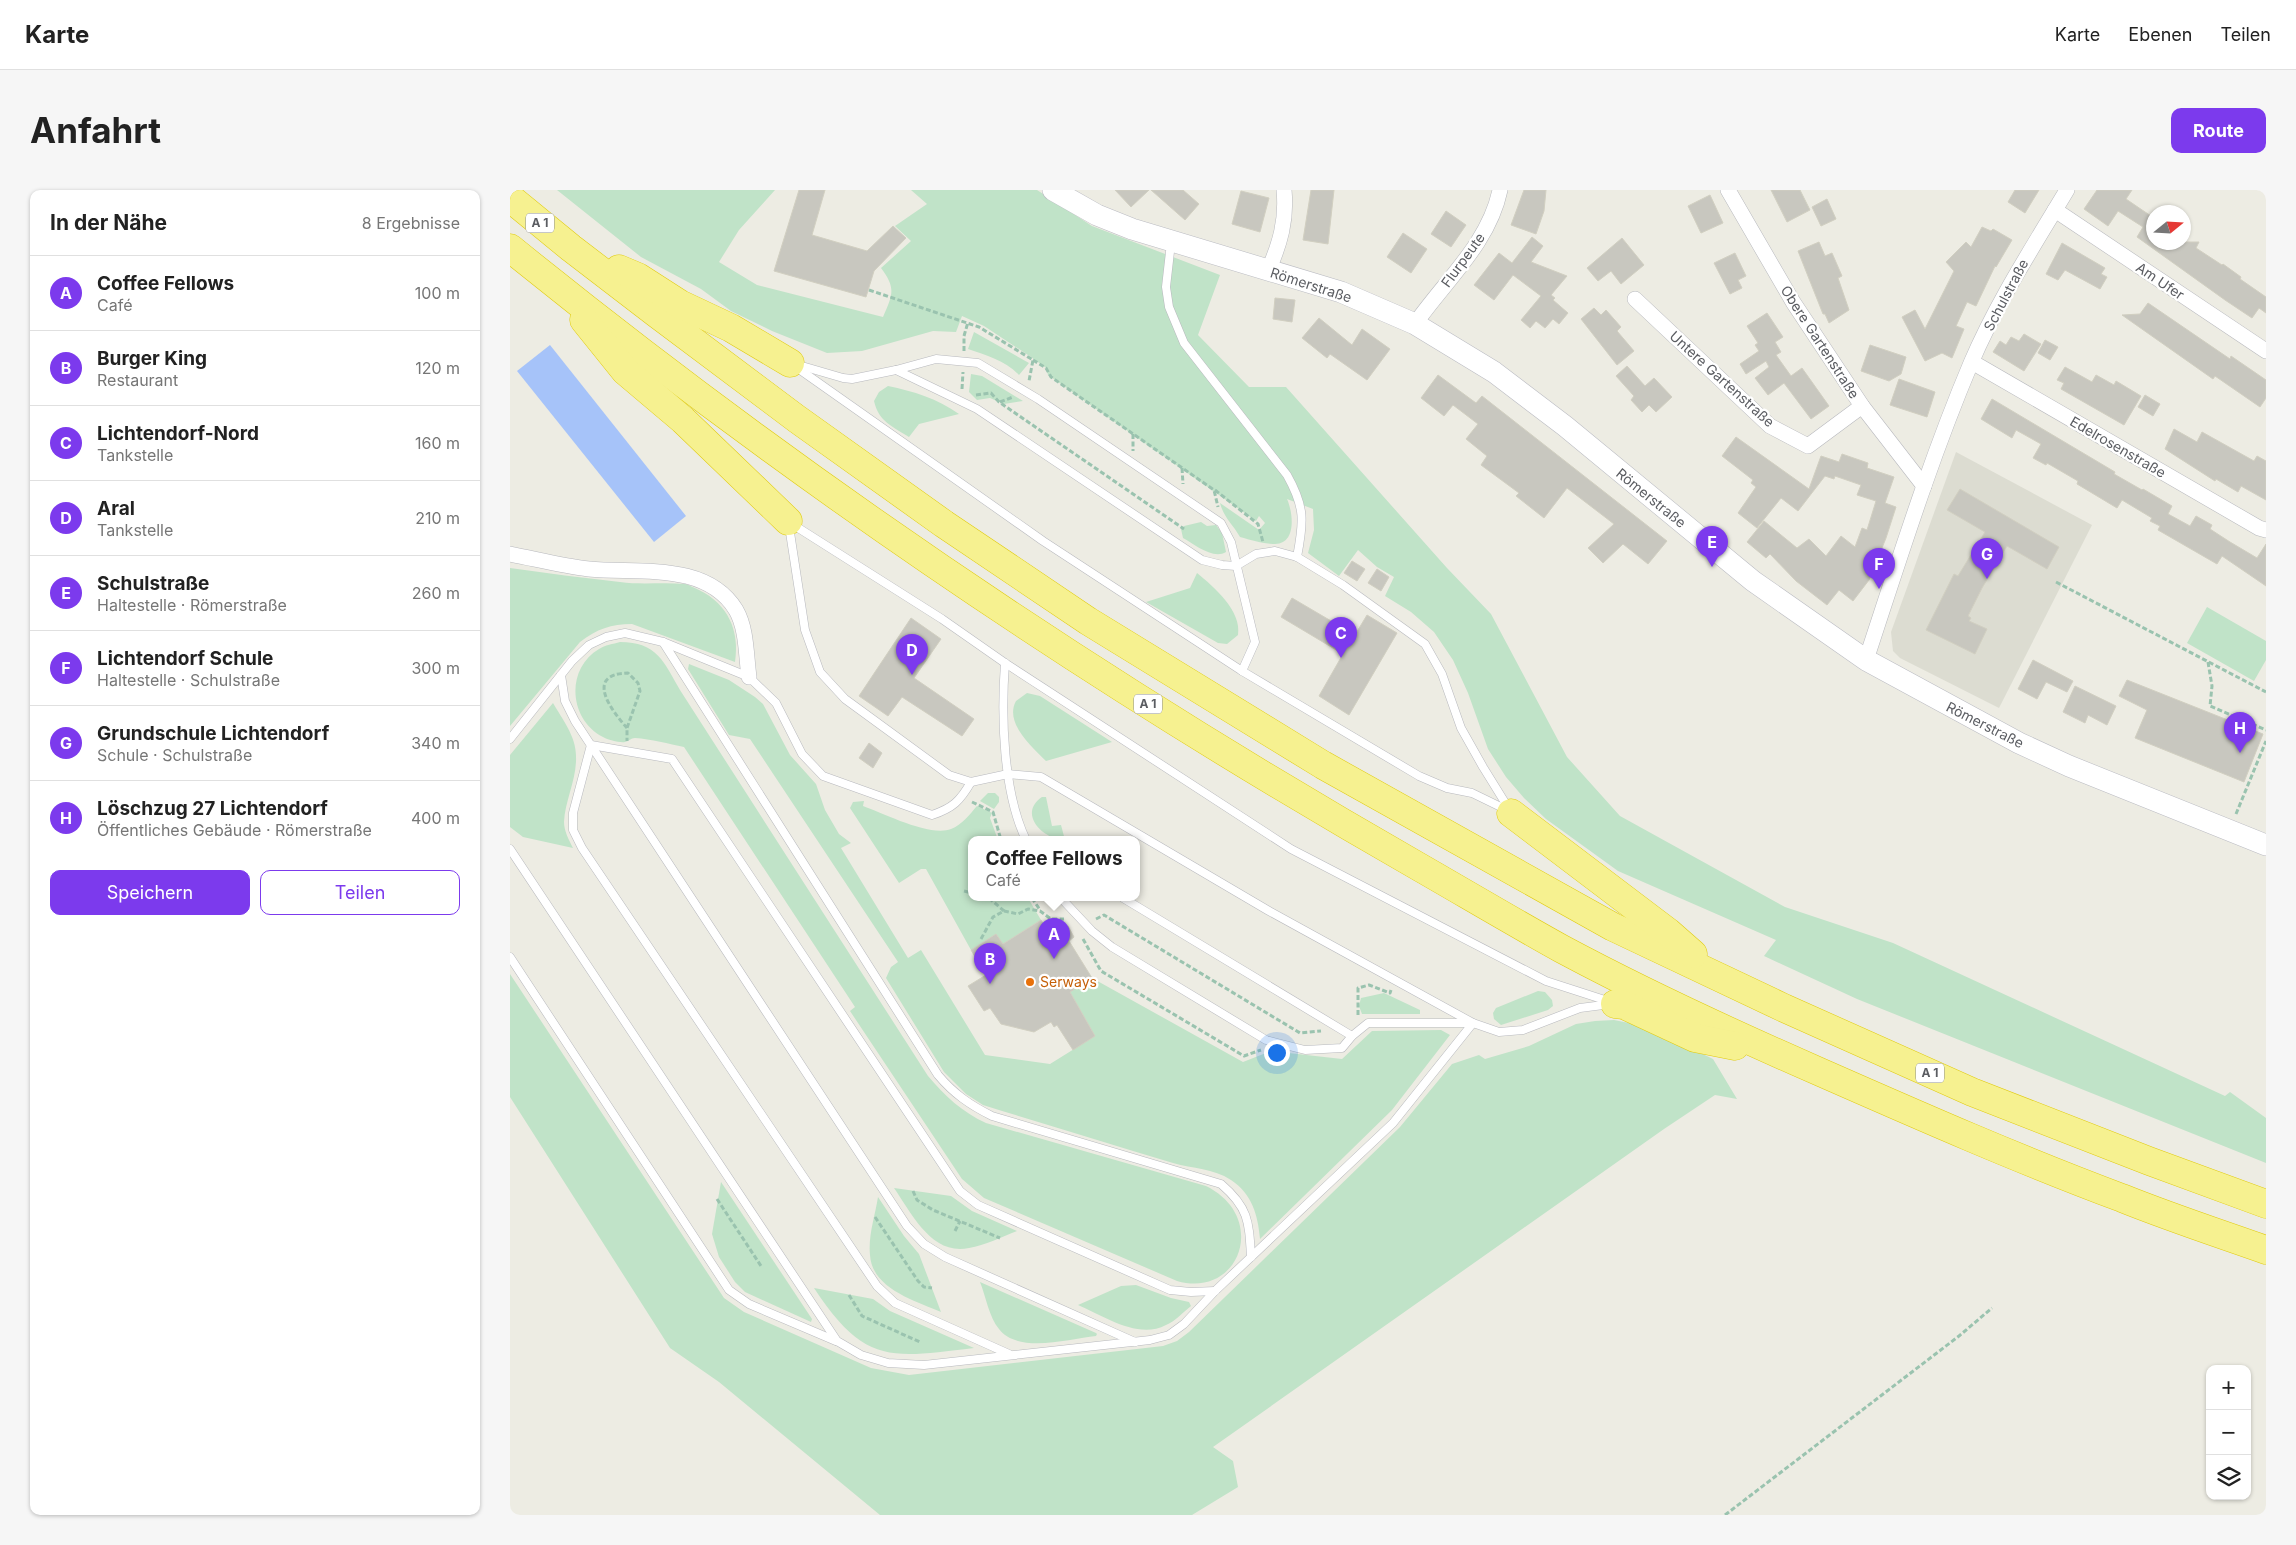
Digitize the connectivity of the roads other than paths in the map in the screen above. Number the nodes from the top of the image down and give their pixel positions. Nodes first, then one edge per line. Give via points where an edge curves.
1 (1053, 190) edge
2 (1284, 190) edge
3 (1500, 190) edge
4 (1728, 190) edge
5 (2066, 190) edge
6 (510, 198) edge
7 (2055, 210) junction
8 (1171, 243) junction
9 (510, 248) edge
10 (570, 248) junction
11 (1268, 271) junction
12 (558, 287) junction
13 (1635, 299) dead end
14 (1414, 324) junction
15 (2266, 351) edge
16 (1972, 362) junction
17 (790, 363) junction
18 (896, 370) junction
19 (1862, 406) junction
20 (1924, 486) junction
21 (788, 521) junction
22 (2266, 530) edge
23 (510, 554) edge
24 (1297, 557) junction
25 (1236, 566) junction
26 (663, 642) junction
27 (1866, 660) junction
28 (1005, 663) junction
29 (1242, 671) junction
30 (560, 675) junction
31 (749, 677) junction
32 (510, 739) edge
33 (591, 745) junction
34 (1008, 774) junction
35 (970, 782) junction
36 (1512, 812) junction
37 (1025, 836) edge
38 (2266, 845) edge
39 (510, 848) edge
40 (1064, 901) edge
41 (1128, 901) edge
42 (510, 957) edge
43 (1716, 974) junction
44 (1615, 1004) junction
45 (1473, 1023) junction
46 (1352, 1036) junction
47 (1780, 1054) junction
48 (2266, 1204) edge
49 (2266, 1250) edge
50 (1251, 1257) junction
51 (1215, 1291) junction
52 (837, 1341) junction
53 (1135, 1342) junction
54 (1009, 1354) junction

1 - 8 street, Römerstraße via 1097,215
2 - 11 street via 1286,212 1280,243
3 - 14 street, Flurpeute via 1487,227
4 - 19 street, Obere Gartenstraße via 1793,302
5 - 7 street, Schulstraße
6 - 10 highway, A 1
7 - 15 street, Am Ufer
7 - 16 street, Schulstraße via 2008,289
8 - 11 street, Römerstraße
8 - 24 lane via 1166,287 1169,307 1184,343 1287,475 1297,493 1302,510
9 - 12 highway, A 1
10 - 17 highway via 638,277 680,304 731,328
10 - 43 highway, A 1 via 805,424 944,524 1088,621 1323,765 1445,834 1613,927
11 - 14 street, Römerstraße via 1341,292
12 - 21 highway via 625,371 683,420
12 - 47 highway, A 1 via 916,552 1170,719 1301,800 1563,950
13 - 19 street, Untere Gartenstraße via 1770,426 1808,446
14 - 27 street, Römerstraße via 1494,372 1565,426 1753,582
16 - 20 street, Schulstraße
16 - 22 street, Edelrosenstraße
17 - 18 lane via 852,379
17 - 29 lane via 1043,541
18 - 25 lane via 977,409 1202,560
18 - 25 lane via 936,359 978,363 1221,523 1231,542
19 - 20 street, Obere Gartenstraße
20 - 27 street, Schulstraße
21 - 28 lane
21 - 35 lane via 805,630 820,672 845,699 949,775
23 - 31 street via 588,568 686,575 708,584 719,590 736,611 744,637
24 - 25 lane via 1275,551 1256,554
24 - 36 lane via 1343,584 1425,644 1442,674 1461,728
25 - 29 lane via 1255,642
26 - 30 lane via 625,633 606,637 589,645
26 - 31 lane
26 - 50 lane via 933,1067 953,1092 992,1116 1221,1184 1238,1198 1249,1223
27 - 38 street, Römerstraße via 2019,743
28 - 34 lane via 1002,704
28 - 44 lane via 1291,849 1546,981
29 - 36 lane via 1419,776 1447,788 1472,792
30 - 32 lane
30 - 33 lane via 565,701
31 - 35 lane via 776,703 802,754 824,776 932,815 949,809 962,797
33 - 51 lane via 672,759 960,1191 978,1205 1170,1290
33 - 53 lane via 907,1226 924,1244 945,1257
33 - 54 lane via 573,814 572,830 877,1286 895,1303
34 - 35 lane
34 - 37 lane
34 - 45 lane via 1041,777 1269,911
36 - 43 highway via 1668,932
39 - 52 lane
40 - 46 lane via 1085,924 1131,959 1273,1043 1306,1050 1342,1048
41 - 46 lane
42 - 52 lane via 729,1290 749,1304
43 - 48 highway, A 1 via 1972,1092
44 - 45 lane via 1580,1008 1523,1030 1500,1032
44 - 47 highway via 1624,1005 1695,1038
45 - 46 lane via 1368,1023
45 - 50 lane via 1393,1123
47 - 49 highway, A 1 via 1956,1132 2122,1199
50 - 51 lane
51 - 53 lane via 1169,1335
52 - 54 lane via 861,1355 888,1363 924,1365
53 - 54 lane

